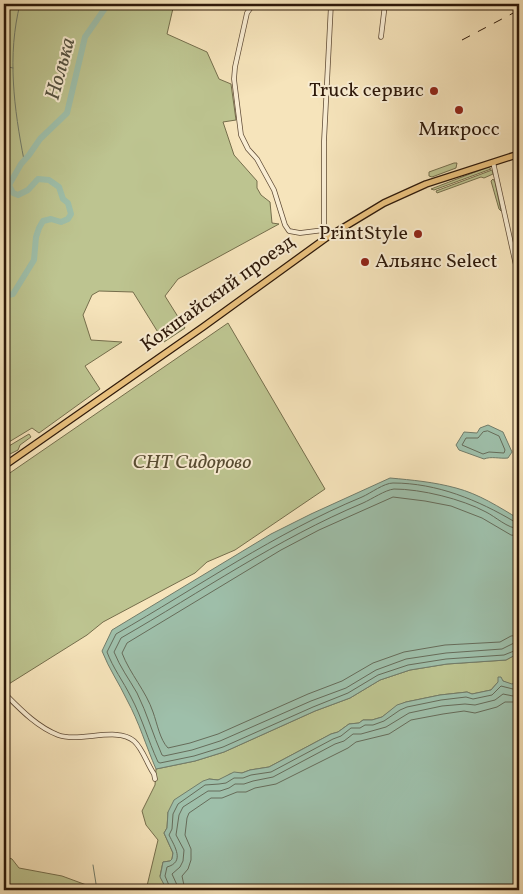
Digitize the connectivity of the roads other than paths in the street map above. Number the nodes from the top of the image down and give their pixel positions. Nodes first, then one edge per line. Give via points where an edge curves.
1 (284, 4) edge
2 (331, 4) edge
3 (385, 4) edge
4 (381, 37) dead end
5 (519, 154) edge
6 (493, 162) junction
7 (324, 230) junction
8 (326, 238) junction
9 (519, 279) edge
10 (4, 466) edge
11 (4, 693) edge
12 (155, 779) dead end

1 - 7 street via 252,6 247,13 234,79 241,135 274,190 289,231
2 - 7 street via 324,141
3 - 4 street
5 - 6 main road, Кокшайский проезд
6 - 8 main road, Кокшайский проезд via 426,184 384,203
6 - 9 street
7 - 8 street
8 - 10 main road, Кокшайский проезд
11 - 12 street via 43,728 60,736 130,738 138,746

